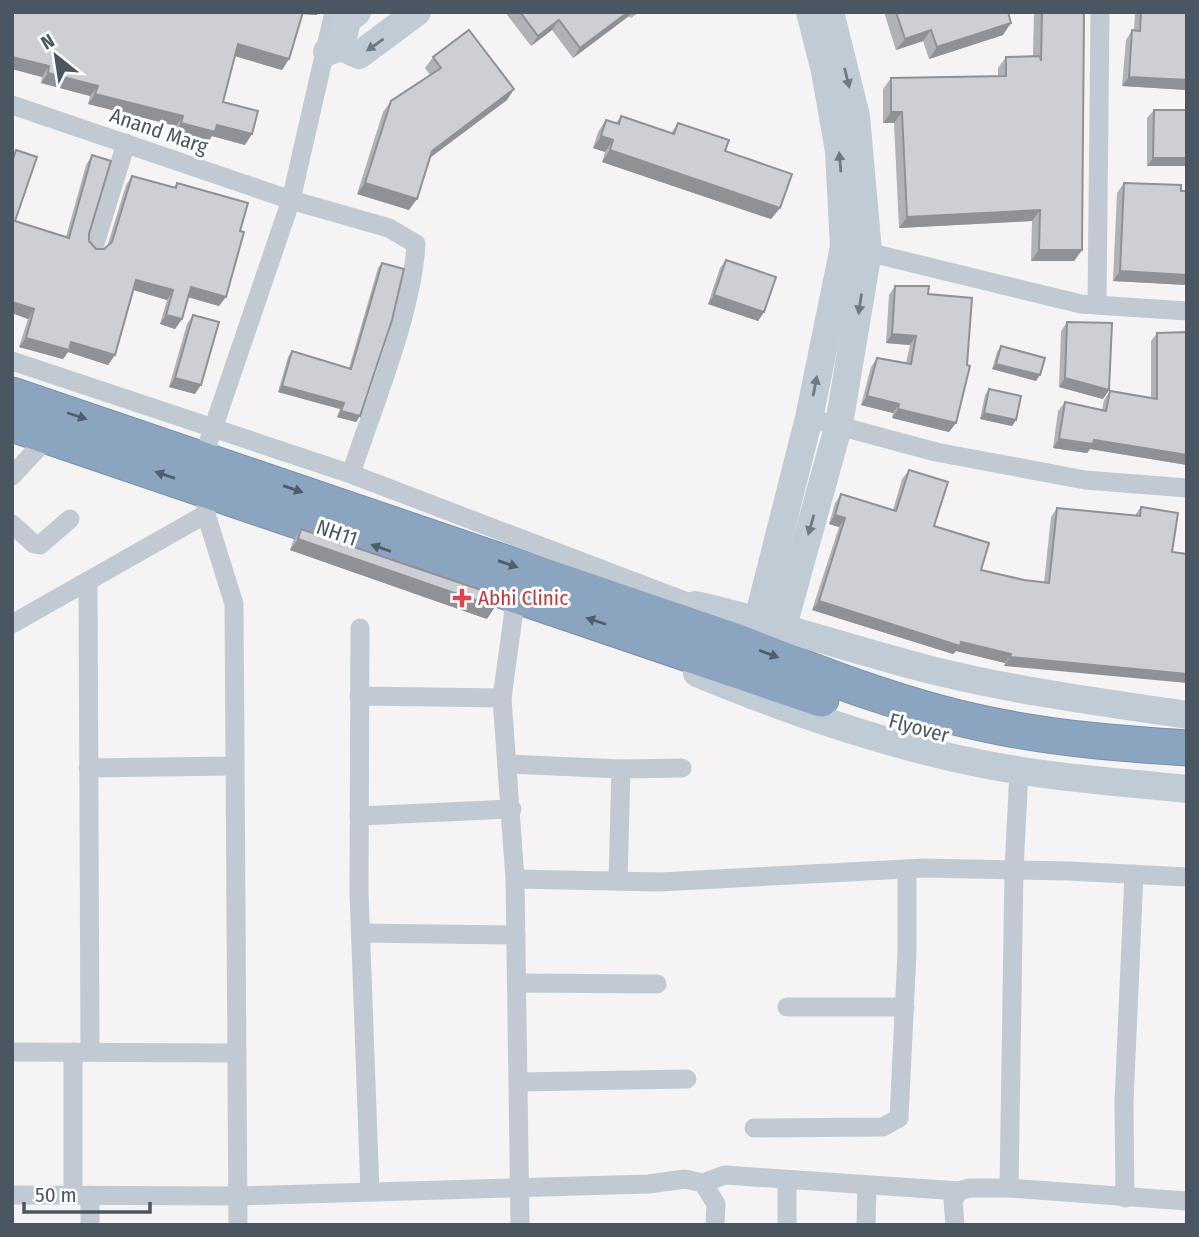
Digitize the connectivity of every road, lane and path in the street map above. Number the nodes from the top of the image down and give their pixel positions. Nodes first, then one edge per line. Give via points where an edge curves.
1 (334, 12) edge
2 (357, 12) edge
3 (417, 12) edge
4 (810, 12) edge
5 (830, 12) edge
6 (1100, 12) edge
7 (334, 49) junction
8 (12, 105) edge
9 (126, 144) junction
10 (291, 200) junction
11 (94, 247) edge
12 (856, 249) junction
13 (1097, 305) junction
14 (1187, 311) edge
15 (12, 360) edge
16 (12, 395) edge
17 (808, 418) junction
18 (12, 424) edge
19 (839, 424) junction
20 (49, 436) junction
21 (207, 473) junction
22 (351, 474) junction
23 (12, 476) edge
24 (1187, 488) edge
25 (71, 519) dead end
26 (12, 523) edge
27 (88, 581) junction
28 (516, 595) junction
29 (677, 623) junction
30 (770, 623) junction
31 (12, 624) edge
32 (360, 628) dead end
33 (359, 696) junction
34 (502, 698) junction
35 (1187, 715) edge
36 (933, 722) junction
37 (1187, 748) edge
38 (507, 764) junction
39 (235, 766) junction
40 (88, 768) junction
41 (682, 768) dead end
42 (621, 769) junction
43 (1187, 770) edge
44 (1019, 771) junction
45 (1187, 789) edge
46 (512, 809) junction
47 (359, 816) junction
48 (907, 869) junction
49 (1014, 870) junction
50 (1134, 874) junction
51 (1187, 877) edge
52 (515, 879) junction
53 (618, 881) junction
54 (361, 933) junction
55 (516, 935) junction
56 (517, 983) junction
57 (657, 984) dead end
58 (787, 1007) dead end
59 (905, 1007) junction
60 (12, 1052) edge
61 (81, 1052) junction
62 (237, 1053) junction
63 (687, 1079) dead end
64 (519, 1082) junction
65 (754, 1128) dead end
66 (787, 1180) junction
67 (703, 1183) junction
68 (867, 1185) junction
69 (520, 1188) junction
70 (1009, 1188) junction
71 (959, 1191) junction
72 (370, 1192) junction
73 (12, 1195) edge
74 (82, 1195) junction
75 (237, 1196) junction
76 (1125, 1198) junction
77 (1187, 1201) edge
78 (90, 1225) edge
79 (238, 1225) edge
80 (520, 1225) edge
81 (715, 1225) edge
82 (787, 1225) edge
83 (866, 1225) edge
84 (955, 1225) edge

1 - 7 street
2 - 7 street via 347,20
3 -> 7 street via 359,55
12 -> 4 street
5 -> 12 street via 856,116
6 - 13 street
7 - 10 street
8 - 9 street, Anand Marg
9 - 10 street, Anand Marg
9 - 11 street
10 - 21 street
10 - 22 street, Anand Marg via 389,228 416,244 400,323
12 - 13 street
17 -> 12 street
12 -> 19 street
13 - 14 street
15 - 21 street
16 -> 21 highway
17 - 19 street
17 - 30 street
18 - 20 highway, NH11
19 - 24 street via 936,452 1084,480
19 -> 30 street
21 -> 20 highway, NH11
20 - 23 street
21 - 22 street
21 - 27 street
28 -> 21 highway, NH11
21 -> 29 highway
21 - 39 street via 234,604
22 - 29 street
25 - 26 street via 40,545
27 - 31 street
27 - 40 street
29 -> 28 highway, NH11
28 - 34 street
29 - 30 street
29 - 36 highway, Flyover via 730,668
29 - 44 street via 684,667 770,703 904,744
30 - 35 street via 931,670
32 - 33 street
33 - 34 street
33 - 47 street
34 - 38 street
36 - 37 highway, Flyover
36 - 43 highway, Flyover via 998,748
38 - 42 street
38 - 46 street
39 - 40 street
39 - 62 street
40 - 61 street
41 - 42 street
42 - 53 street
44 - 45 street
44 - 49 street
46 - 47 street
46 - 52 street
47 - 54 street
48 - 49 street
48 - 53 street
48 - 59 street
49 - 50 street
49 - 70 street
50 - 51 street
50 - 76 street
52 - 53 street
52 - 55 street
54 - 55 street
54 - 72 street
55 - 56 street
56 - 57 street
56 - 64 street
58 - 59 street
59 - 65 street via 900,1118 883,1127
60 - 61 street
61 - 62 street
61 - 74 street
62 - 75 street
63 - 64 street
64 - 69 street
66 - 67 street via 725,1175
66 - 68 street
66 - 82 street
67 - 69 street via 685,1179
67 - 81 street via 716,1203
68 - 71 street
68 - 83 street
69 - 72 street
69 - 80 street
70 - 71 street
70 - 76 street
71 - 84 street via 953,1200
72 - 75 street
73 - 74 street
74 - 75 street
74 - 78 street
75 - 79 street
76 - 77 street

